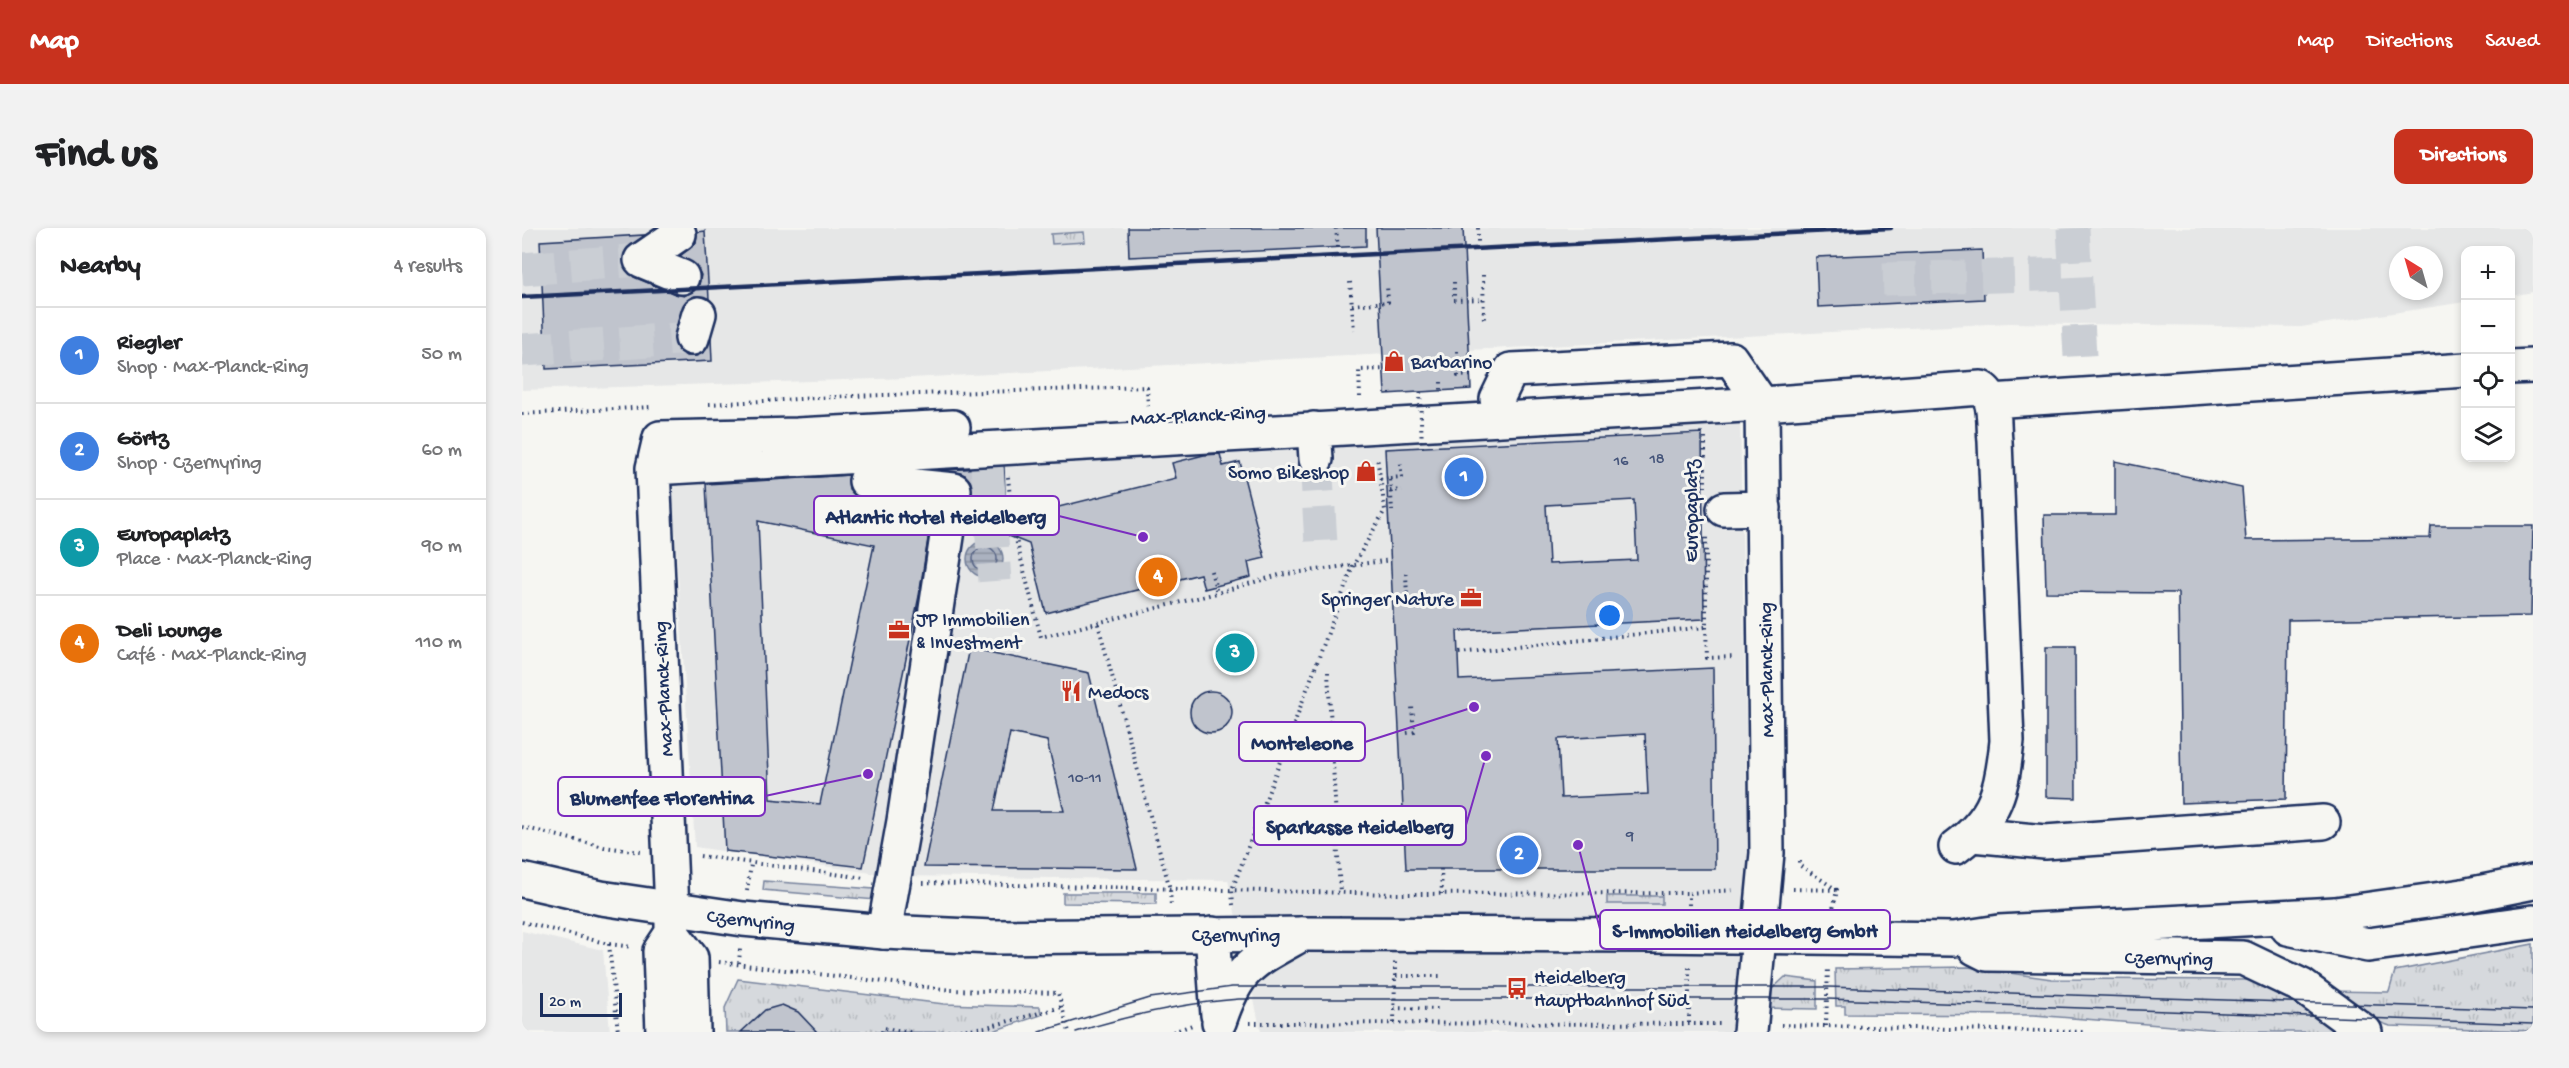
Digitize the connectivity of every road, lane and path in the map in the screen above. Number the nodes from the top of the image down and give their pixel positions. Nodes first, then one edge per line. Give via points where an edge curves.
1 (1336, 228) edge
2 (1344, 228) edge
3 (1478, 228) edge
4 (679, 234) dead end
5 (1478, 243) dead end
6 (1338, 249) dead end
7 (1483, 275) dead end
8 (682, 277) dead end
9 (1350, 282) dead end
10 (1454, 282) dead end
11 (1387, 285) dead end
12 (1484, 299) junction
13 (1352, 305) junction
14 (1484, 323) dead end
15 (1354, 330) dead end
16 (1457, 351) dead end
17 (2533, 366) edge
18 (2515, 367) edge
19 (1385, 369) dead end
20 (2461, 370) edge
21 (1360, 381) dead end
22 (1488, 387) junction
23 (1420, 392) dead end
24 (1992, 401) junction
25 (1762, 404) junction
26 (1705, 429) dead end
27 (1434, 442) dead end
28 (1376, 455) dead end
29 (993, 461) junction
30 (1400, 462) dead end
31 (653, 468) junction
32 (1390, 478) junction
33 (1380, 479) junction
34 (866, 482) dead end
35 (1402, 490) dead end
36 (1390, 491) junction
37 (1764, 508) junction
38 (1388, 510) junction
39 (1712, 510) junction
40 (1391, 560) dead end
41 (1353, 566) junction
42 (1211, 571) dead end
43 (1406, 573) dead end
44 (1217, 593) junction
45 (1400, 599) dead end
46 (1098, 624) junction
47 (1706, 627) junction
48 (1459, 653) dead end
49 (1707, 658) dead end
50 (1328, 672) dead end
51 (1412, 707) dead end
52 (1407, 733) dead end
53 (2323, 822) dead end
54 (522, 827) edge
55 (604, 847) dead end
56 (1799, 853) dead end
57 (751, 865) dead end
58 (1441, 869) dead end
59 (522, 880) edge
60 (892, 881) junction
61 (2533, 882) edge
62 (1170, 889) junction
63 (1232, 890) junction
64 (1340, 893) junction
65 (1689, 893) dead end
66 (1442, 894) junction
67 (2251, 920) junction
68 (522, 922) edge
69 (2533, 922) edge
70 (884, 932) junction
71 (1212, 934) junction
72 (1302, 934) junction
73 (1759, 937) junction
74 (674, 938) junction
75 (1828, 938) junction
76 (1954, 939) junction
77 (609, 944) junction
78 (1442, 976) dead end
79 (1062, 1007) junction
80 (1394, 1008) junction
81 (1440, 1009) dead end
82 (1394, 1023) junction
83 (1826, 1026) junction
84 (1220, 1027) edge
85 (1750, 1028) edge
86 (618, 1032) edge
87 (663, 1032) edge
88 (693, 1032) edge
89 (882, 1032) edge
90 (911, 1032) edge
91 (942, 1032) edge
92 (1070, 1032) edge
93 (2083, 1032) edge
94 (2365, 1032) edge

1 - 2 path
1 - 6 path
3 - 5 path
4 - 8 street via 641,260
7 - 12 path
9 - 13 path
10 - 12 path via 1454,300
11 - 13 path via 1388,302
12 - 14 path
13 - 15 path
16 - 22 path via 1458,376
17 - 18 street
19 - 21 path via 1359,370
20 - 24 street
22 - 25 street, Max-Planck-Ring via 1734,388
22 - 31 street, Max-Planck-Ring via 797,435 660,438
23 - 27 path, bridge via 1422,445
24 - 25 street via 1987,391 1970,388
24 - 53 street via 2007,741 2002,783 1990,812 1964,841 2045,843
25 - 29 street, Max-Planck-Ring via 1315,444 1149,440
25 - 37 street, Max-Planck-Ring
26 - 39 path, Europaplatz
28 - 33 path
29 - 31 street, Max-Planck-Ring
29 - 46 path via 1041,637
30 - 32 path via 1402,477
31 - 74 street, Max-Planck-Ring
32 - 33 path
32 - 36 path
33 - 38 path
34 - 60 street via 954,490
35 - 36 path
36 - 38 path
37 - 39 street
37 - 73 street, Max-Planck-Ring via 1767,853
38 - 41 path
39 - 47 path, Europaplatz
40 - 41 path
41 - 44 path via 1279,575
41 - 63 path
42 - 44 path
43 - 45 path via 1407,598
44 - 46 path
46 - 62 path
47 - 48 path
47 - 49 path, Europaplatz
50 - 64 path
51 - 52 path via 1414,732
54 - 55 path
56 - 75 path via 1799,865 1836,890
57 - 60 path
58 - 66 path
59 - 74 street, Czernyring via 601,898
60 - 62 path
60 - 70 street
61 - 67 street, Czernyring via 2335,914
62 - 63 path
63 - 64 path
64 - 66 path
65 - 66 path
67 - 69 street, Czernyring via 2368,945
67 - 76 street, Czernyring via 1999,932
68 - 77 path
70 - 71 street, Czernyring via 992,937
70 - 74 street, Czernyring via 743,919
71 - 72 street, Czernyring
71 - 84 street
72 - 73 street, Czernyring
72 - 84 street via 1260,957 1238,977
73 - 75 street, Czernyring
73 - 85 street, Max-Planck-Ring
74 - 77 path
74 - 79 path via 951,990 1058,993
74 - 87 street
74 - 88 street
75 - 76 street, Czernyring
75 - 83 path
76 - 94 street, Czernyring via 1987,954 2243,958 2302,986
77 - 86 path
78 - 80 path via 1395,976
79 - 91 path via 987,1027
79 - 92 path
80 - 81 path
80 - 82 path
82 - 84 path
82 - 85 path via 1689,1023
83 - 85 path
83 - 93 path
89 - 90 path via 883,1028

